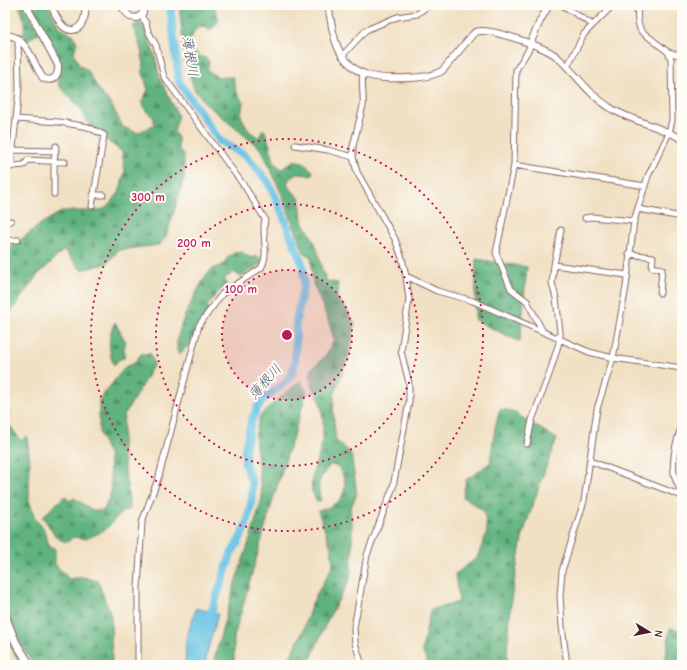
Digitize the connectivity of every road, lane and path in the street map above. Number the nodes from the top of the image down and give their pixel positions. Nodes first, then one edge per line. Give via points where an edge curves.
1 (26, 5) edge
2 (51, 5) edge
3 (84, 5) edge
4 (120, 5) edge
5 (143, 5) edge
6 (328, 5) edge
7 (429, 5) edge
8 (549, 5) edge
9 (562, 5) edge
10 (613, 5) edge
11 (638, 5) edge
12 (141, 16) junction
13 (593, 25) junction
14 (5, 35) edge
15 (18, 40) junction
16 (530, 44) junction
17 (668, 52) junction
18 (342, 56) junction
19 (682, 56) edge
20 (568, 67) junction
21 (363, 73) junction
22 (16, 119) junction
23 (669, 132) junction
24 (682, 139) edge
25 (295, 145) dead end
26 (13, 150) junction
27 (353, 157) junction
28 (54, 161) junction
29 (65, 162) dead end
30 (514, 165) junction
31 (5, 166) edge
32 (11, 167) junction
33 (645, 186) junction
34 (54, 194) dead end
35 (94, 195) junction
36 (103, 195) dead end
37 (92, 206) dead end
38 (638, 209) junction
39 (682, 216) edge
40 (585, 218) dead end
41 (11, 221) dead end
42 (634, 221) junction
43 (5, 222) edge
44 (561, 230) dead end
45 (18, 240) dead end
46 (5, 241) edge
47 (629, 254) junction
48 (554, 266) junction
49 (627, 275) junction
50 (406, 276) junction
51 (660, 293) dead end
52 (543, 332) junction
53 (560, 339) junction
54 (613, 358) junction
55 (682, 368) edge
56 (682, 424) edge
57 (527, 444) dead end
58 (590, 461) junction
59 (682, 491) edge
60 (682, 496) edge
61 (5, 616) edge
62 (30, 665) edge
63 (138, 665) edge
64 (362, 665) edge
65 (567, 665) edge

1 - 15 street via 58,66 54,79 43,78 30,54
2 - 3 street via 62,25 72,30 80,26 85,19
4 - 12 street via 132,18
5 - 12 street
6 - 18 street via 338,49
7 - 18 street via 417,14 397,17 366,30
8 - 16 street
9 - 13 street
10 - 13 street
11 - 17 street via 637,14 641,31
12 - 63 street via 156,46 164,76 245,187 265,219 265,249 261,268 222,294 199,325 159,476 142,522 138,587
13 - 20 street via 584,34
14 - 15 street
15 - 22 street via 20,89
16 - 20 street via 551,52
16 - 21 street via 479,31 473,34 437,74 397,78
16 - 30 street via 516,70
17 - 19 street
17 - 23 street via 671,59 672,90 672,120
18 - 21 street
20 - 23 street via 588,91 604,104 635,120
21 - 27 street via 363,106 353,146
22 - 26 street
22 - 35 street via 88,127 104,135
23 - 24 street
23 - 33 street
25 - 27 street
26 - 28 street via 56,149
26 - 32 street
27 - 50 street via 357,172 395,239
28 - 29 street
28 - 32 street via 28,160 24,165
28 - 34 street
30 - 33 street
30 - 52 street via 496,253 511,289 527,301
31 - 32 street
33 - 38 street
35 - 36 street
35 - 37 street
38 - 39 street
38 - 42 street
40 - 42 street via 591,216
41 - 43 street
42 - 47 street
44 - 48 street
45 - 46 street
47 - 49 street
47 - 51 street via 653,257 652,267 662,269
48 - 49 street
48 - 53 street via 552,283
49 - 54 street
50 - 52 street via 437,291 473,301
50 - 64 street via 408,305 401,351 409,383 409,402 392,487 363,573 354,628
52 - 53 street
53 - 54 street via 589,352
53 - 57 street via 532,420
54 - 55 street
54 - 58 street via 597,409
56 - 59 street via 673,461 677,486
58 - 60 street
58 - 65 street via 584,501 562,571 560,596
61 - 62 main road via 16,643

